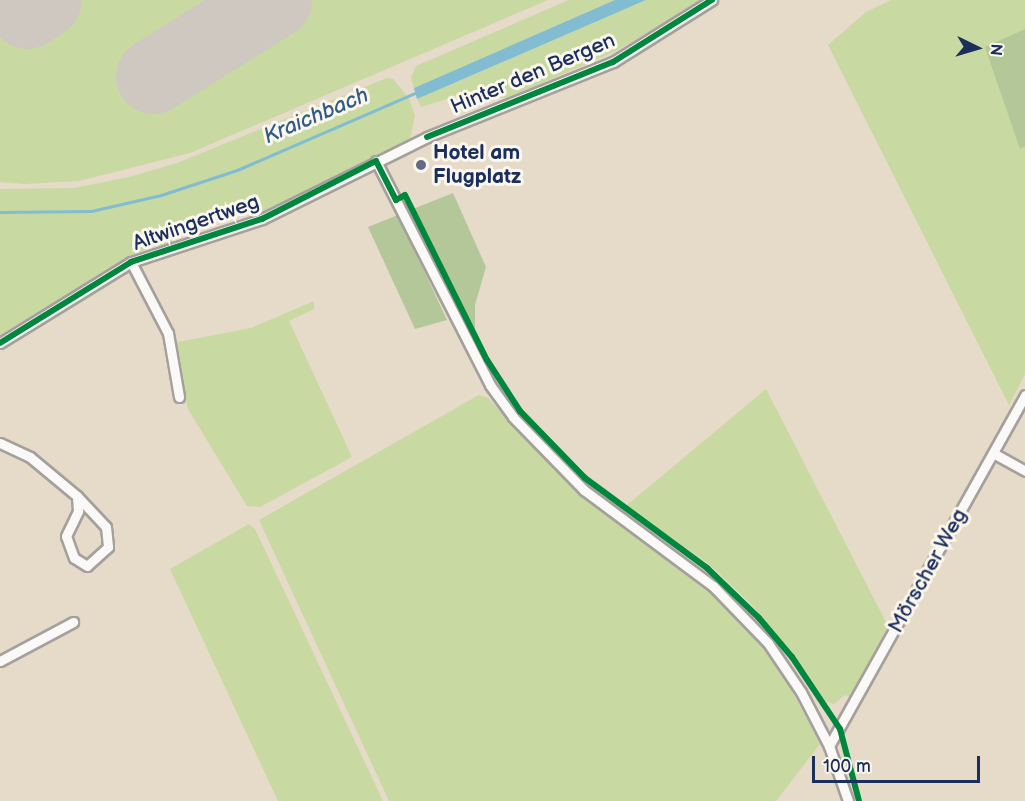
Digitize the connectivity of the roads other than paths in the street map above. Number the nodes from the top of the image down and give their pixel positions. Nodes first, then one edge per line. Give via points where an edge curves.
1 (712, 0) edge
2 (427, 137) joint
3 (376, 161) junction
4 (131, 262) junction
5 (0, 343) edge
6 (1025, 395) edge
7 (179, 398) dead end
8 (0, 442) edge
9 (993, 453) junction
10 (1025, 471) edge
11 (77, 496) junction
12 (73, 622) dead end
13 (0, 661) edge
14 (829, 746) junction
15 (848, 801) edge

1 - 2 street, Hinter den Bergen via 613,62
2 - 3 street, Altwingertweg
3 - 4 street, Altwingertweg via 262,219
3 - 14 street via 490,385 513,417 584,490 676,556 740,612 789,674
4 - 5 street, Altwingertweg
4 - 7 street via 168,333
6 - 9 street, Mörscher Weg
8 - 11 street via 30,457
9 - 10 street
9 - 14 street, Mörscher Weg
11 - 11 street via 106,527 108,547 87,566 74,558 66,536 78,511
12 - 13 street
14 - 15 street

